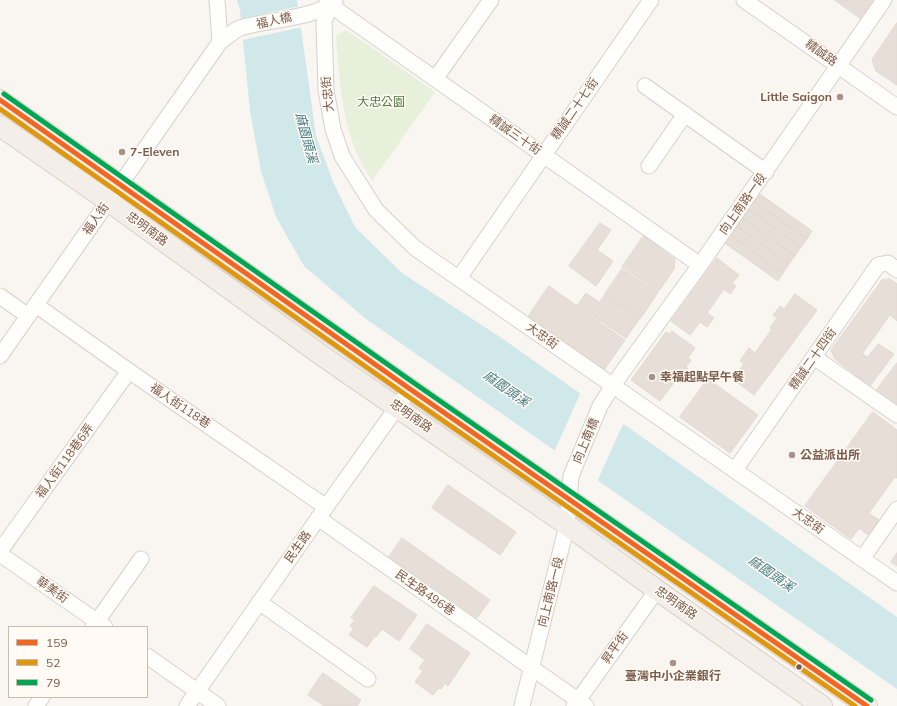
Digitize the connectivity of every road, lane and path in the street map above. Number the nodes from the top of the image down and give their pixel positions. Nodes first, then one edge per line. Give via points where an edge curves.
1 (217, 0) edge
2 (491, 0) edge
3 (651, 0) edge
4 (744, 0) edge
5 (884, 0) edge
6 (331, 2) edge
7 (220, 42) junction
8 (838, 66) junction
9 (435, 79) junction
10 (645, 86) dead end
11 (0, 100) edge
12 (897, 107) edge
13 (685, 114) junction
14 (0, 126) edge
15 (544, 155) junction
16 (649, 166) dead end
17 (766, 172) junction
18 (120, 184) junction
19 (108, 201) junction
20 (700, 265) junction
21 (897, 270) edge
22 (459, 278) junction
23 (0, 296) edge
24 (32, 310) junction
25 (0, 356) edge
26 (814, 357) junction
27 (129, 371) junction
28 (613, 385) junction
29 (410, 389) junction
30 (398, 406) junction
31 (600, 406) joint
32 (897, 415) edge
33 (735, 470) junction
34 (571, 476) joint
35 (568, 500) junction
36 (897, 509) edge
37 (322, 512) junction
38 (567, 525) junction
39 (0, 552) edge
40 (140, 559) dead end
41 (862, 559) junction
42 (897, 583) edge
43 (657, 590) junction
44 (259, 602) junction
45 (98, 625) edge
46 (148, 657) edge
47 (532, 668) junction
48 (368, 679) dead end
49 (197, 692) junction
50 (579, 704) edge
51 (187, 706) edge
52 (218, 706) edge
53 (522, 706) edge
54 (822, 706) edge
55 (867, 706) edge

1 - 7 street
2 - 9 street
3 - 15 street, 精誠二十七街
4 - 8 street, 精誠路
5 - 8 street, 向上南路一段
6 - 7 street, 福人橋 via 312,12 239,29
6 - 9 street, 精誠三十街
6 - 22 street, 大忠街 via 324,22 326,90 333,129 342,156 376,210 415,248
7 - 18 street, 福人街
8 - 12 street, 精誠路
8 - 17 street, 向上南路一段
9 - 15 street, 精誠三十街
10 - 13 street
11 - 18 main road, 忠明南路
13 - 16 street
13 - 17 street
14 - 19 main road, 忠明南路
15 - 20 street, 精誠三十街
15 - 22 street, 精誠二十七街
17 - 20 street, 向上南路一段
18 - 19 street, 福人街
18 - 29 main road, 忠明南路
19 - 24 street, 福人街
19 - 30 main road, 忠明南路 via 324,357
20 - 28 street, 向上南路一段
21 - 26 street, 精誠二十四街 via 888,263 878,265
22 - 28 street, 大忠街
23 - 24 street, 福人街118巷
24 - 25 street, 福人街
24 - 27 street, 福人街118巷
26 - 32 street
26 - 33 street, 精誠二十四街
27 - 37 street, 福人街118巷
27 - 39 street, 福人街118巷6弄
28 - 31 street, 向上南路一段
28 - 33 street, 大忠街
29 - 30 street, 民生路
29 - 35 main road, 忠明南路
30 - 37 street, 民生路
30 - 38 main road, 忠明南路
31 - 34 street, 向上南橋
33 - 41 street, 大忠街
34 - 35 street, 向上南路一段
35 - 38 street, 向上南路一段
35 - 55 main road, 忠明南路
36 - 41 street
37 - 44 street, 民生路
37 - 47 street, 民生路496巷
38 - 43 main road, 忠明南路
38 - 47 street, 向上南路一段
39 - 45 street, 華美街
40 - 45 street
41 - 42 street, 大忠街
43 - 50 street, 昇平街
43 - 54 main road, 忠明南路
44 - 48 street
44 - 49 street, 民生路
46 - 49 street
47 - 50 street, 民生路496巷
47 - 53 street, 向上南路一段
49 - 51 street, 民生路
49 - 52 street

